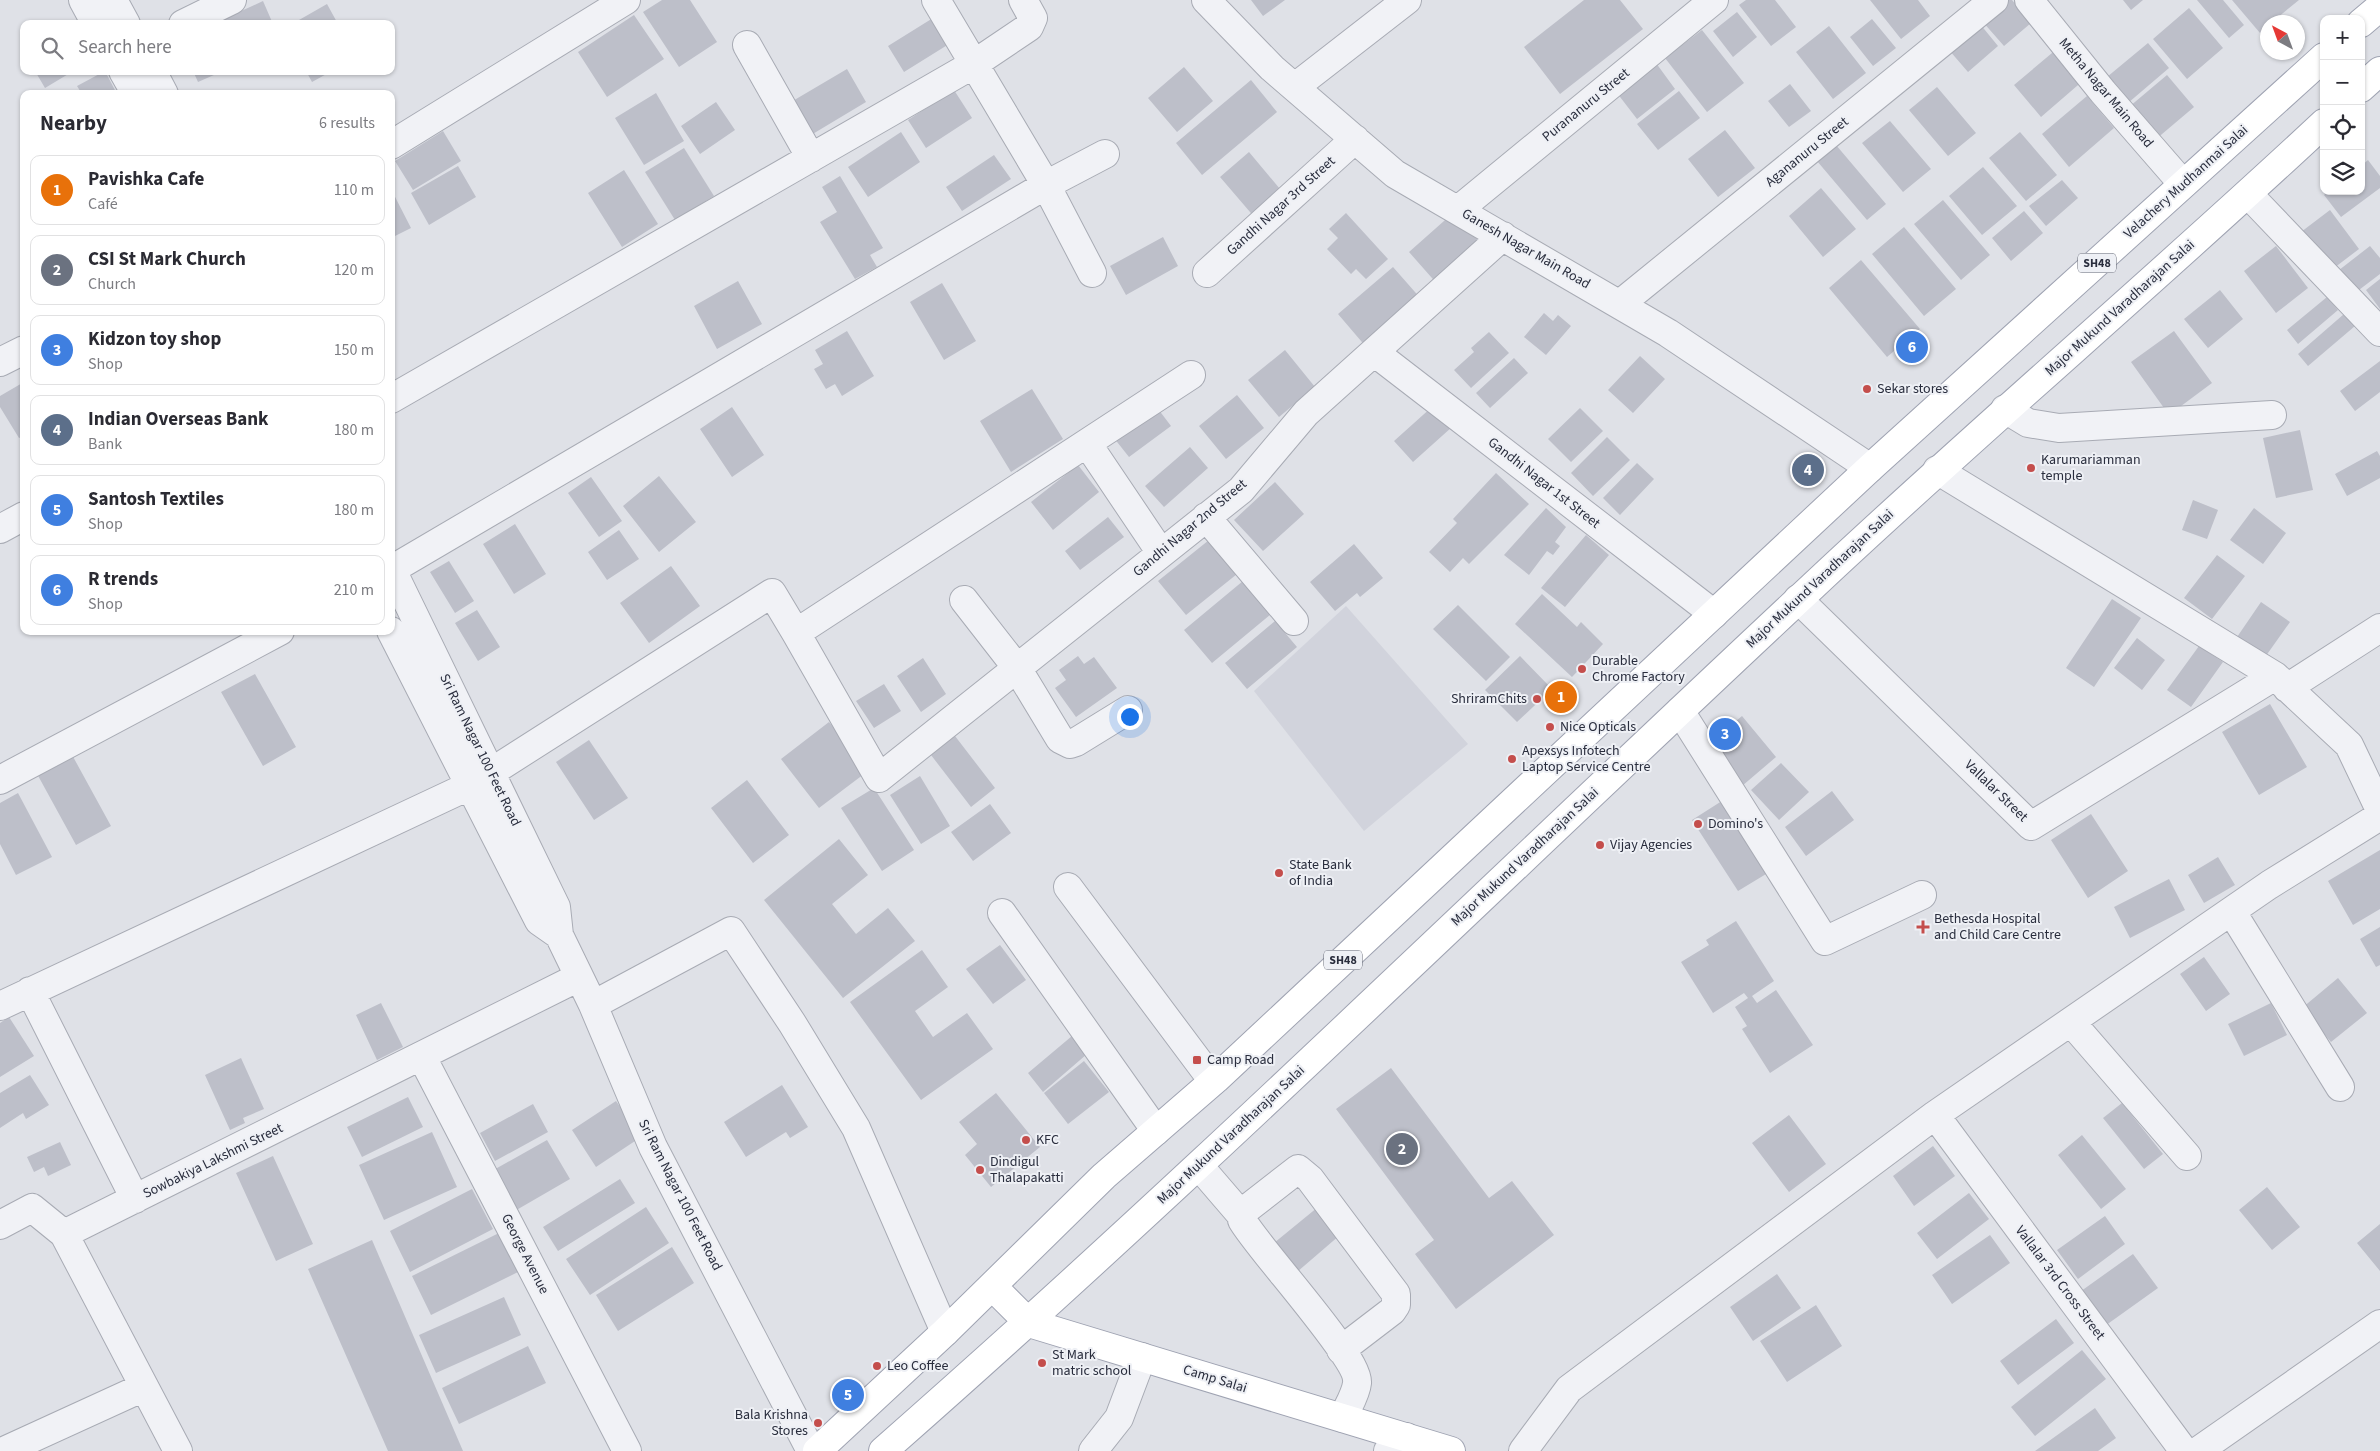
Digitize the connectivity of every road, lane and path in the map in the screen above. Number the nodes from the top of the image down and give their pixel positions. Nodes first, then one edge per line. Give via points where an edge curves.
1 (83, 0) edge
2 (113, 0) edge
3 (232, 0) edge
4 (626, 0) edge
5 (936, 0) edge
6 (1023, 0) edge
7 (1206, 0) edge
8 (1407, 0) edge
9 (1714, 0) edge
10 (1994, 0) edge
11 (2029, 0) edge
12 (2380, 6) edge
13 (94, 20) edge
14 (124, 20) edge
15 (191, 20) edge
16 (2365, 20) edge
17 (746, 45) dead end
18 (2321, 60) edge
19 (974, 64) junction
20 (2380, 71) edge
21 (125, 75) edge
22 (154, 75) edge
23 (2365, 84) edge
24 (1295, 87) junction
25 (134, 90) edge
26 (162, 90) edge
27 (2320, 128) edge
28 (1355, 139) junction
29 (395, 143) edge
30 (1105, 154) dead end
31 (811, 158) junction
32 (2183, 184) junction
33 (1046, 185) junction
34 (2248, 194) junction
35 (1458, 210) junction
36 (1503, 236) junction
37 (1092, 272) dead end
38 (1207, 273) dead end
39 (1620, 304) junction
40 (2380, 332) edge
41 (20, 352) edge
42 (1374, 352) junction
43 (0, 362) edge
44 (1191, 375) dead end
45 (395, 397) edge
46 (2006, 409) junction
47 (2272, 415) dead end
48 (1086, 442) junction
49 (1870, 468) junction
50 (1937, 470) junction
51 (1206, 517) junction
52 (20, 518) edge
53 (0, 529) edge
54 (1161, 553) junction
55 (395, 567) edge
56 (395, 576) edge
57 (1798, 599) junction
58 (964, 600) dead end
59 (1714, 614) junction
60 (1294, 620) dead end
61 (2380, 628) edge
62 (796, 632) junction
63 (272, 635) edge
64 (393, 635) edge
65 (1017, 668) junction
66 (2281, 682) junction
67 (1128, 710) dead end
68 (1680, 710) junction
69 (481, 779) junction
70 (0, 780) edge
71 (2380, 810) edge
72 (2380, 816) edge
73 (1068, 887) dead end
74 (1922, 895) dead end
75 (2232, 912) junction
76 (1002, 913) dead end
77 (579, 977) junction
78 (30, 991) junction
79 (592, 1005) junction
80 (0, 1006) edge
81 (2071, 1022) junction
82 (422, 1057) junction
83 (1213, 1082) junction
84 (2340, 1087) dead end
85 (1935, 1115) junction
86 (1156, 1130) junction
87 (2187, 1156) dead end
88 (1199, 1166) junction
89 (136, 1199) junction
90 (1242, 1216) junction
91 (0, 1225) edge
92 (64, 1234) junction
93 (992, 1286) junction
94 (1029, 1323) junction
95 (2380, 1324) edge
96 (945, 1332) junction
97 (1341, 1350) junction
98 (1142, 1357) junction
99 (144, 1387) junction
100 (1343, 1418) junction
101 (1397, 1444) edge
102 (4, 1451) edge
103 (178, 1451) edge
104 (627, 1451) edge
105 (811, 1451) edge
106 (817, 1451) edge
107 (883, 1451) edge
108 (1093, 1451) edge
109 (1451, 1451) edge
110 (1523, 1451) edge
111 (2184, 1451) edge
112 (2198, 1451) edge

1 - 13 street
2 - 14 street
3 - 15 street
4 - 29 street
5 - 19 street
6 - 19 street via 1032,18 1028,27
7 - 24 street, Ganesh Nagar Main Road
8 - 24 street
9 - 35 street, Purananuru Street
10 - 39 street, Agananuru Street
11 - 32 street, Metha Nagar Main Road
12 - 16 main road
17 - 31 street
18 - 32 main road, Velachery Mudhanmai Salai / SH48
19 - 31 street
19 - 33 street
20 - 23 main road
21 - 25 street
22 - 26 street
24 - 28 street, Ganesh Nagar Main Road
27 - 34 main road, Major Mukund Varadharajan Salai
28 - 35 street, Ganesh Nagar Main Road via 1395,174
28 - 38 street, Gandhi Nagar 3rd Street
30 - 33 street
31 - 45 street
32 - 49 main road, Velachery Mudhanmai Salai / SH48
33 - 37 street
33 - 55 street
34 - 40 street
34 - 46 main road, Major Mukund Varadharajan Salai
35 - 36 street, Ganesh Nagar Main Road
36 - 39 street, Ganesh Nagar Main Road
36 - 42 street, Gandhi Nagar 2nd Street
39 - 49 street, Ganesh Nagar Main Road
41 - 43 street
42 - 51 street, Gandhi Nagar 2nd Street via 1306,414 1241,490
42 - 59 street, Gandhi Nagar 1st Street
44 - 48 street
46 - 47 street via 2028,424 2059,428
46 - 50 main road, Major Mukund Varadharajan Salai
48 - 54 street
48 - 62 street
49 - 59 main road, SH48
50 - 57 main road, Major Mukund Varadharajan Salai
50 - 66 street
51 - 54 street, Gandhi Nagar 2nd Street
51 - 60 street
52 - 53 street
54 - 65 street, Gandhi Nagar 2nd Street
56 - 69 street, Sri Ram Nagar 100 Feet Road
57 - 66 street, Vallalar Street via 2031,826
57 - 68 main road, Major Mukund Varadharajan Salai
58 - 65 street
59 - 83 main road, SH48
61 - 66 street
62 - 65 street, Gandhi Nagar 2nd Street via 879,778
62 - 69 street via 772,593
63 - 70 street
64 - 69 street, Sri Ram Nagar 100 Feet Road
65 - 67 street via 1055,732 1070,744
66 - 71 street via 2349,745
68 - 74 street via 1825,941
68 - 88 main road, Major Mukund Varadharajan Salai
69 - 77 street, Sri Ram Nagar 100 Feet Road via 539,922 559,934
69 - 78 street
72 - 75 street via 2269,885
73 - 83 street
75 - 81 street
75 - 84 street
76 - 86 street
77 - 79 street, Sri Ram Nagar 100 Feet Road
77 - 82 street, Sowbakiya Lakshmi Street
78 - 80 street
78 - 89 street
79 - 96 street via 731,931 856,1128
79 - 105 street, Sri Ram Nagar 100 Feet Road via 653,1146
81 - 85 street
81 - 87 street
82 - 89 street, Sowbakiya Lakshmi Street
82 - 104 street, George Avenue
83 - 86 main road, SH48
85 - 110 street via 1569,1389
85 - 111 street, Vallalar 3rd Cross Street
86 - 93 main road, SH48 via 1104,1176
88 - 90 street
88 - 94 main road, Major Mukund Varadharajan Salai
89 - 92 street, Sowbakiya Lakshmi Street
90 - 97 street via 1244,1224
90 - 97 street via 1298,1168 1310,1179 1396,1294 1396,1305 1392,1311
91 - 92 street via 32,1208
92 - 99 street
93 - 94 main road, Camp Salai
93 - 96 main road, SH48
94 - 98 main road, Camp Salai
94 - 107 main road, Major Mukund Varadharajan Salai
95 - 112 street
96 - 106 main road, SH48
97 - 100 street via 1356,1373 1357,1383
98 - 100 main road, Camp Salai
98 - 108 street via 1119,1418
99 - 102 street
99 - 103 street
100 - 101 main road, Camp Salai
101 - 109 main road, Camp Salai

